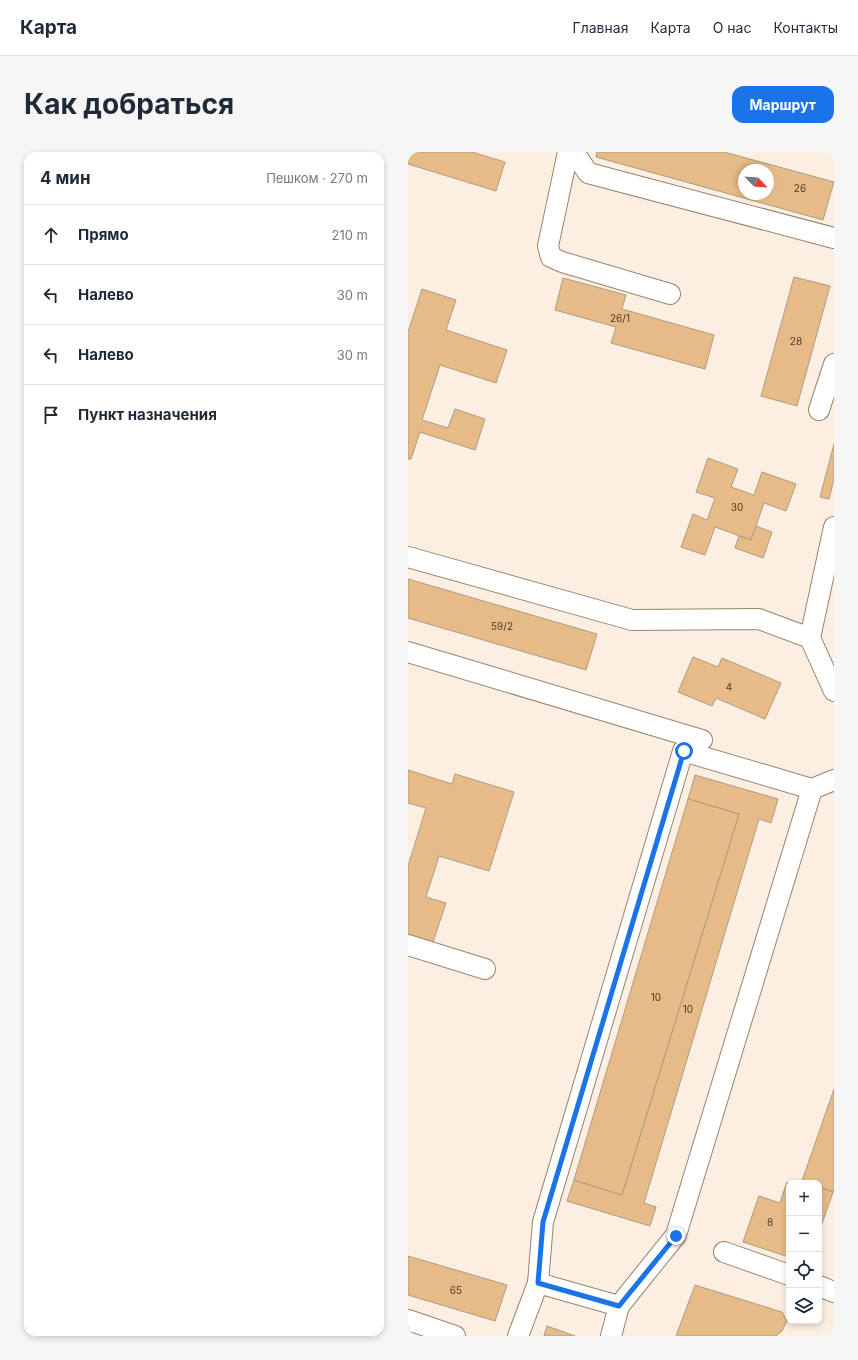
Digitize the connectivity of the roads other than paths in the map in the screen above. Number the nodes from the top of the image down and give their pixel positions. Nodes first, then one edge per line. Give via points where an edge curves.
1 (568, 152) edge
2 (574, 152) edge
3 (834, 238) edge
4 (670, 294) dead end
5 (834, 364) edge
6 (819, 410) dead end
7 (834, 527) edge
8 (408, 557) edge
9 (810, 638) junction
10 (408, 652) edge
11 (834, 691) edge
12 (702, 740) dead end
13 (834, 780) edge
14 (812, 789) junction
15 (408, 945) edge
16 (485, 969) dead end
17 (724, 1252) dead end
18 (786, 1274) edge
19 (538, 1283) junction
20 (619, 1306) junction
21 (408, 1320) edge
22 (455, 1336) edge
23 (518, 1336) edge
24 (611, 1336) edge

1 - 4 lane via 548,246 551,257
2 - 3 lane via 588,174
5 - 6 lane
7 - 9 lane
8 - 9 lane via 632,620 759,619
9 - 11 lane
10 - 12 lane
13 - 14 lane
14 - 19 lane via 684,751 543,1222
14 - 20 lane via 676,1236
15 - 16 lane
17 - 18 lane
19 - 20 lane
19 - 23 lane
20 - 24 lane
21 - 22 lane

